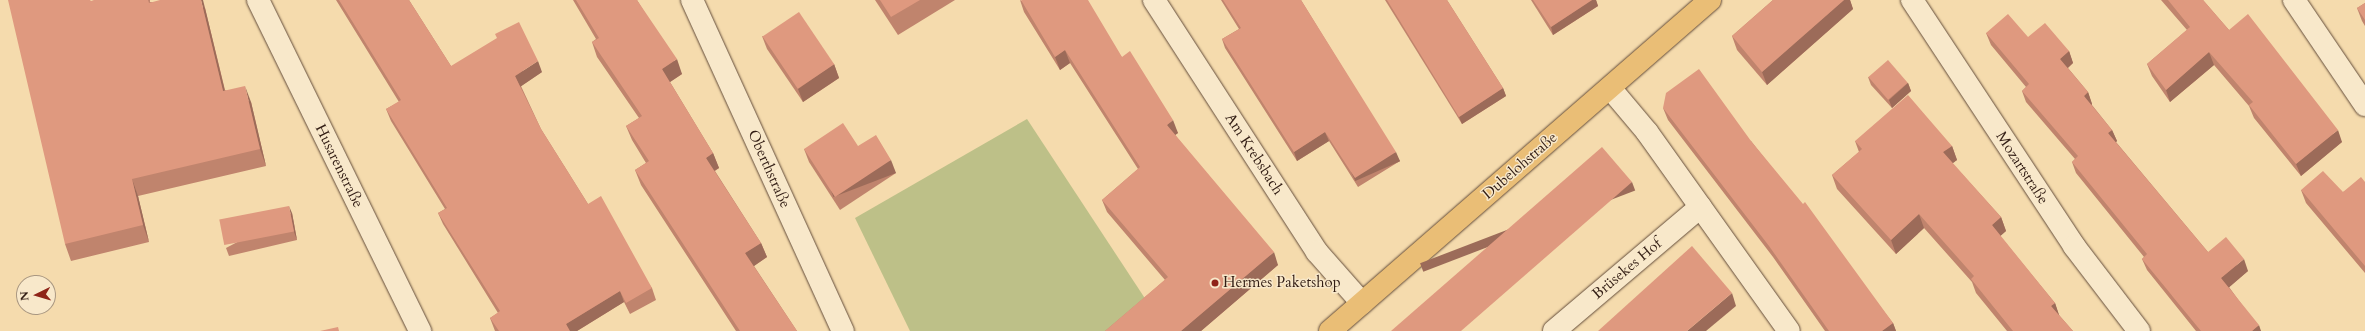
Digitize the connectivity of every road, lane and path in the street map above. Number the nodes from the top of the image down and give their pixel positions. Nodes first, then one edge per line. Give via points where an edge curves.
1 (258, 0) edge
2 (1154, 0) edge
3 (1710, 0) edge
4 (1912, 0) edge
5 (698, 2) edge
6 (2303, 3) edge
7 (1610, 88) junction
8 (2365, 105) edge
9 (1700, 207) junction
10 (1362, 303) junction
11 (420, 331) edge
12 (842, 331) edge
13 (1330, 331) edge
14 (1554, 331) edge
15 (1789, 331) edge
16 (2139, 331) edge

1 - 11 street, Husarenstraße
2 - 10 street, Am Krebsbach via 1318,252
3 - 7 main road, Dubelohstraße
4 - 16 street, Mozartstraße via 2074,246
5 - 12 street, Oberthstraße
6 - 8 street
7 - 9 street via 1647,132
7 - 10 main road, Dubelohstraße
9 - 14 street, Brüsekes Hof
9 - 15 street
10 - 13 main road, Dubelohstraße

